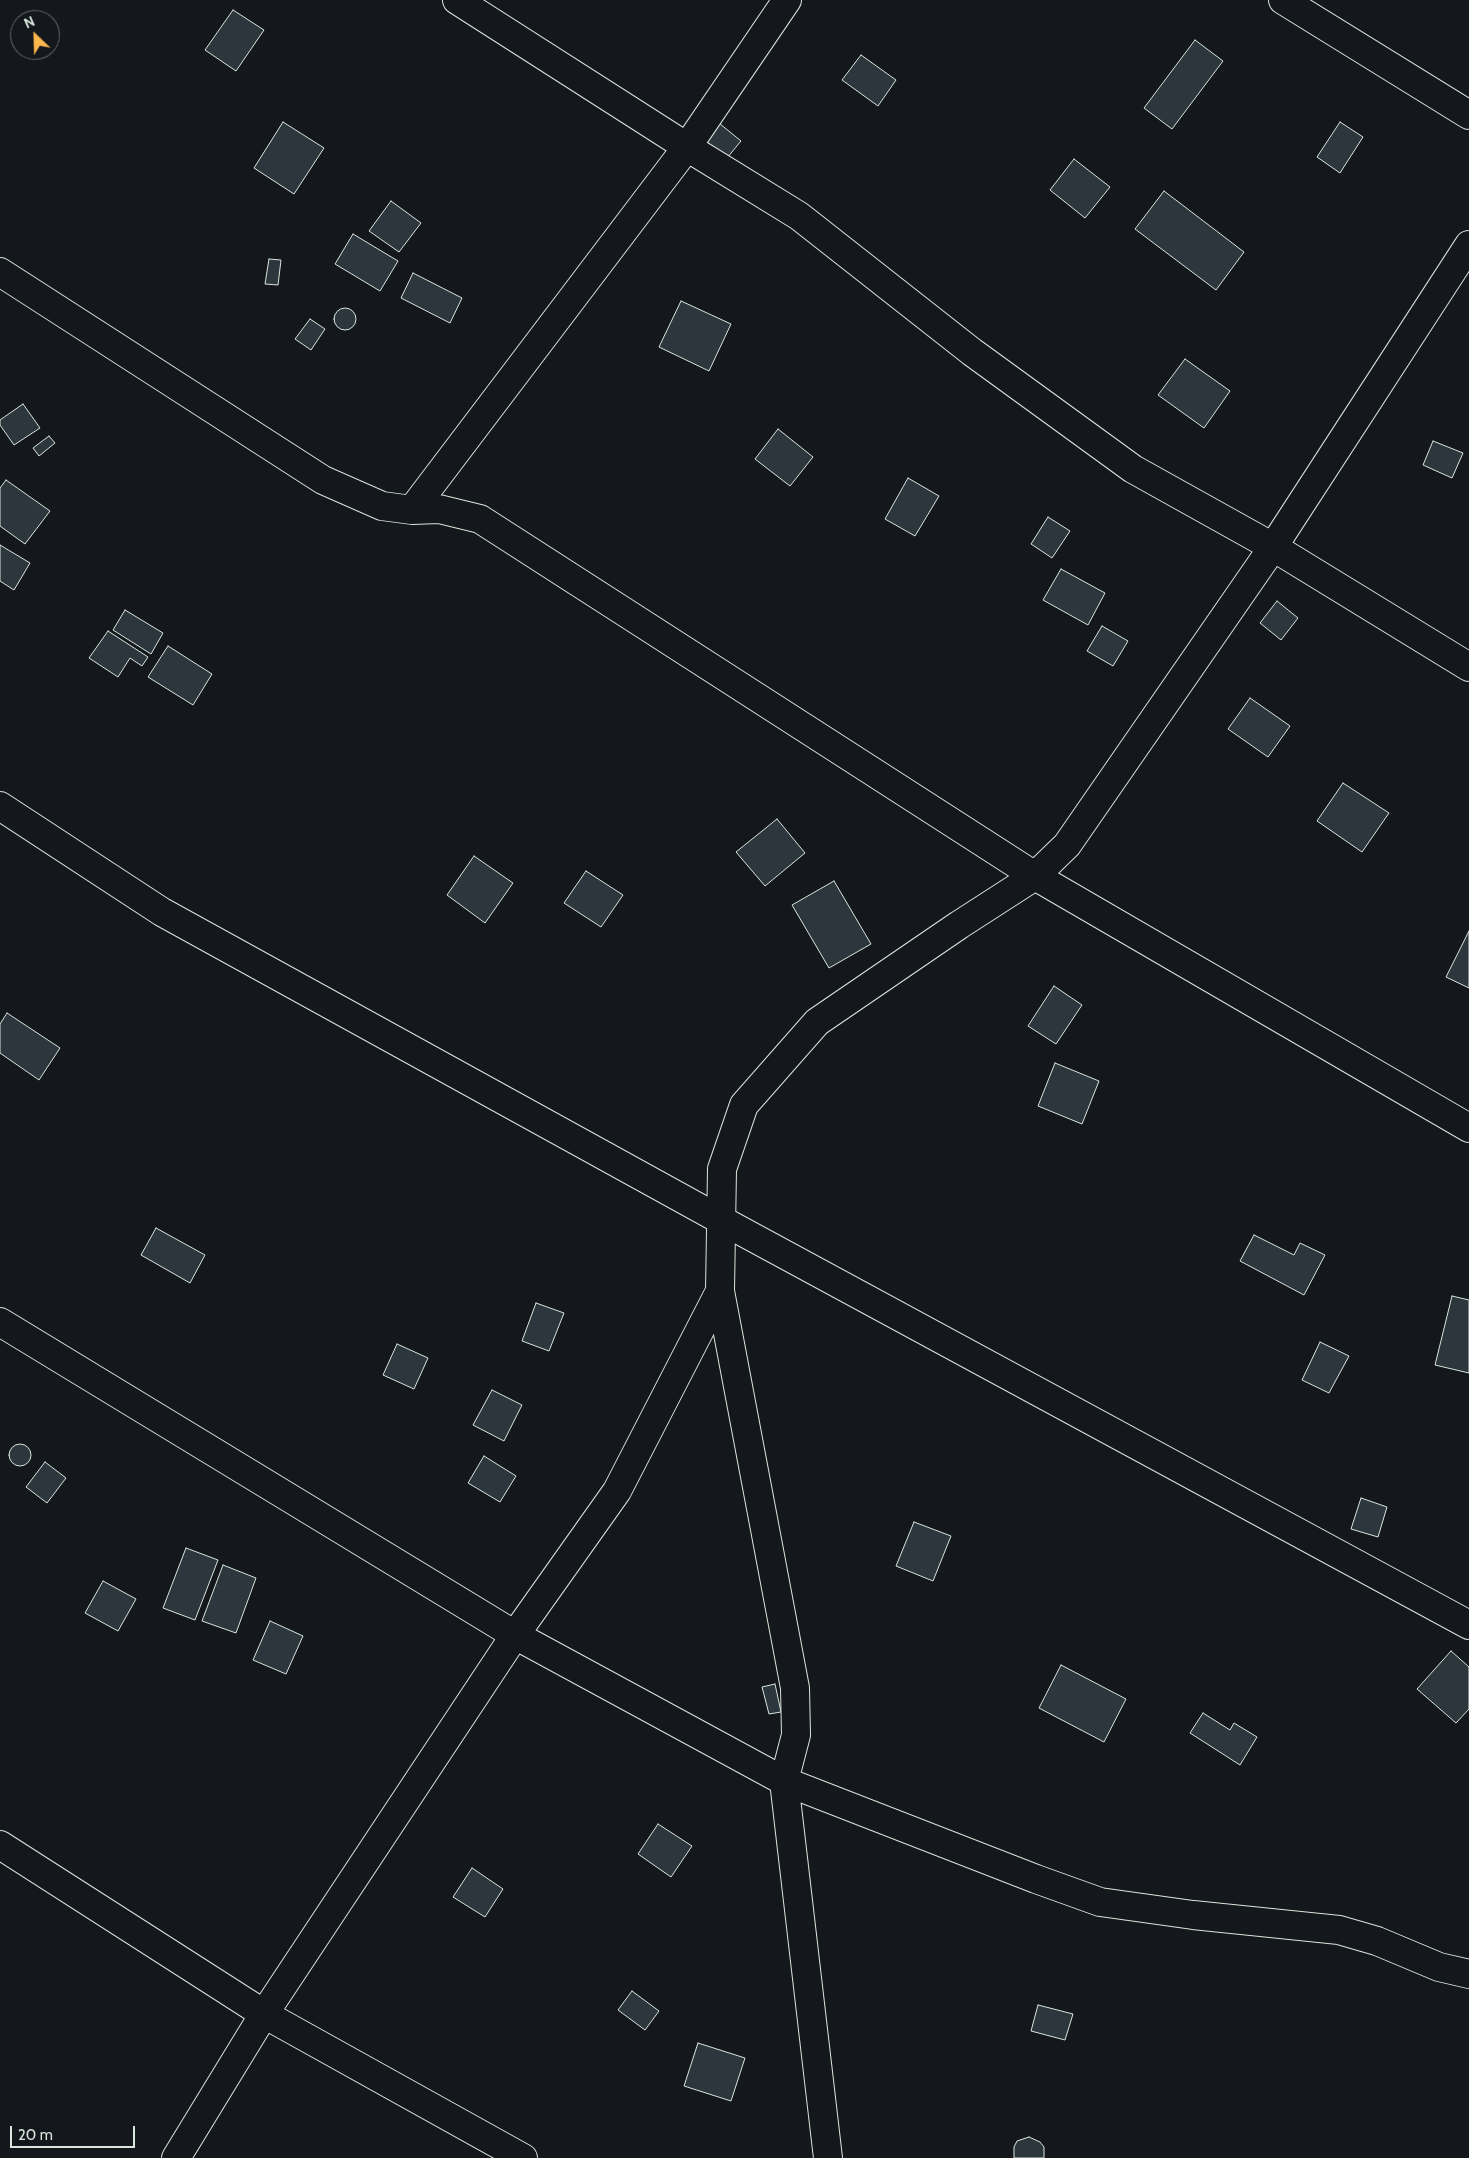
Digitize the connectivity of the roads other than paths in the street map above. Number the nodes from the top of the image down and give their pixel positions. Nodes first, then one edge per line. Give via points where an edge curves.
1 (457, 0) edge
2 (787, 0) edge
3 (1283, 0) edge
4 (1469, 115) edge
5 (687, 147) junction
6 (1469, 245) edge
7 (0, 272) edge
8 (412, 510) junction
9 (1273, 547) junction
10 (1469, 667) edge
11 (0, 806) edge
12 (1035, 876) junction
13 (1469, 1128) edge
14 (721, 1220) junction
15 (720, 1291) junction
16 (0, 1322) edge
17 (1469, 1625) edge
18 (515, 1635) junction
19 (784, 1781) junction
20 (0, 1845) edge
21 (1469, 1974) edge
22 (264, 2014) junction
23 (176, 2158) edge
24 (522, 2158) edge
25 (828, 2158) edge

1 - 5 street
2 - 5 street
3 - 4 street
5 - 8 street
5 - 9 street via 799,216 972,352 1133,469
6 - 9 street
7 - 8 street via 323,480 382,506
8 - 12 street via 439,509 480,519
9 - 10 street
9 - 12 street via 1067,845
11 - 14 street via 162,912
12 - 13 street
12 - 14 street via 817,1022 744,1105 722,1170
14 - 15 street
14 - 17 street
15 - 18 street via 617,1491
15 - 19 street via 795,1688 796,1735
16 - 18 street
18 - 19 street
18 - 22 street
19 - 21 street via 1100,1902 1338,1930 1377,1941 1439,1967
19 - 25 street
20 - 22 street
22 - 23 street
22 - 24 street

